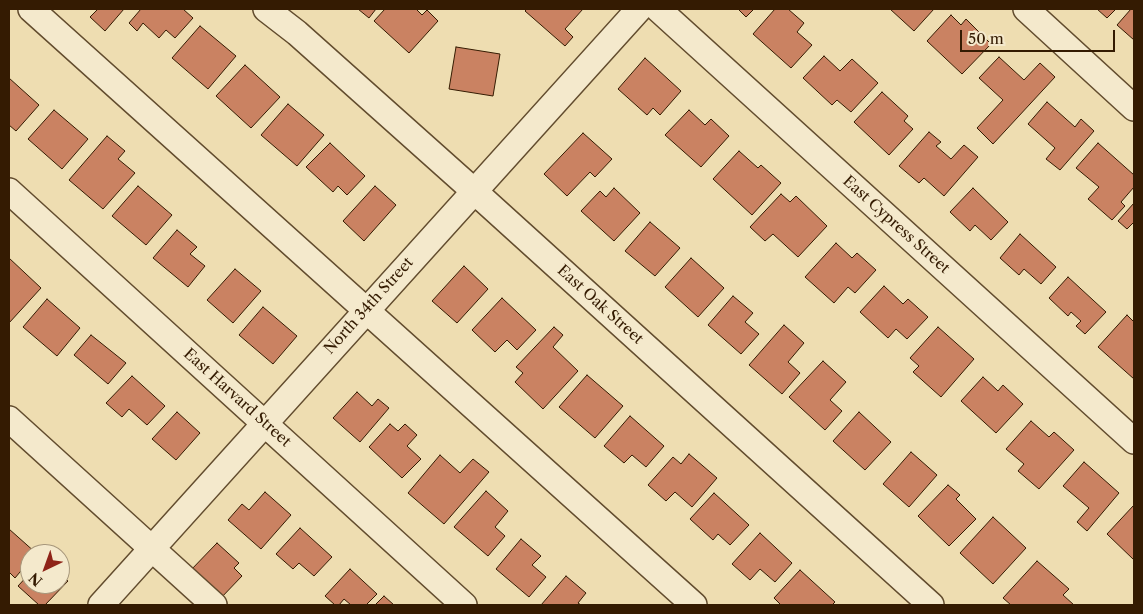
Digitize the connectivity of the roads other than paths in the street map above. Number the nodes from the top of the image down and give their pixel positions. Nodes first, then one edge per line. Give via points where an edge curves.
1 (31, 9) edge
2 (266, 9) edge
3 (638, 9) edge
4 (658, 9) edge
5 (1026, 9) edge
6 (1134, 108) edge
7 (9, 190) edge
8 (474, 191) junction
9 (365, 310) junction
10 (9, 419) edge
11 (264, 423) junction
12 (1134, 441) edge
13 (151, 548) junction
14 (101, 605) edge
15 (214, 605) edge
16 (464, 605) edge
17 (694, 605) edge
18 (931, 605) edge

1 - 9 street
2 - 8 street, East Oak Street
3 - 8 street, North 34th Street
4 - 12 street, East Cypress Street
5 - 6 street
7 - 11 street, East Harvard Street
8 - 9 street, North 34th Street
8 - 18 street, East Oak Street
9 - 11 street, North 34th Street
9 - 17 street
10 - 13 street
11 - 13 street, North 34th Street
11 - 16 street, East Harvard Street
13 - 14 street, North 34th Street
13 - 15 street

